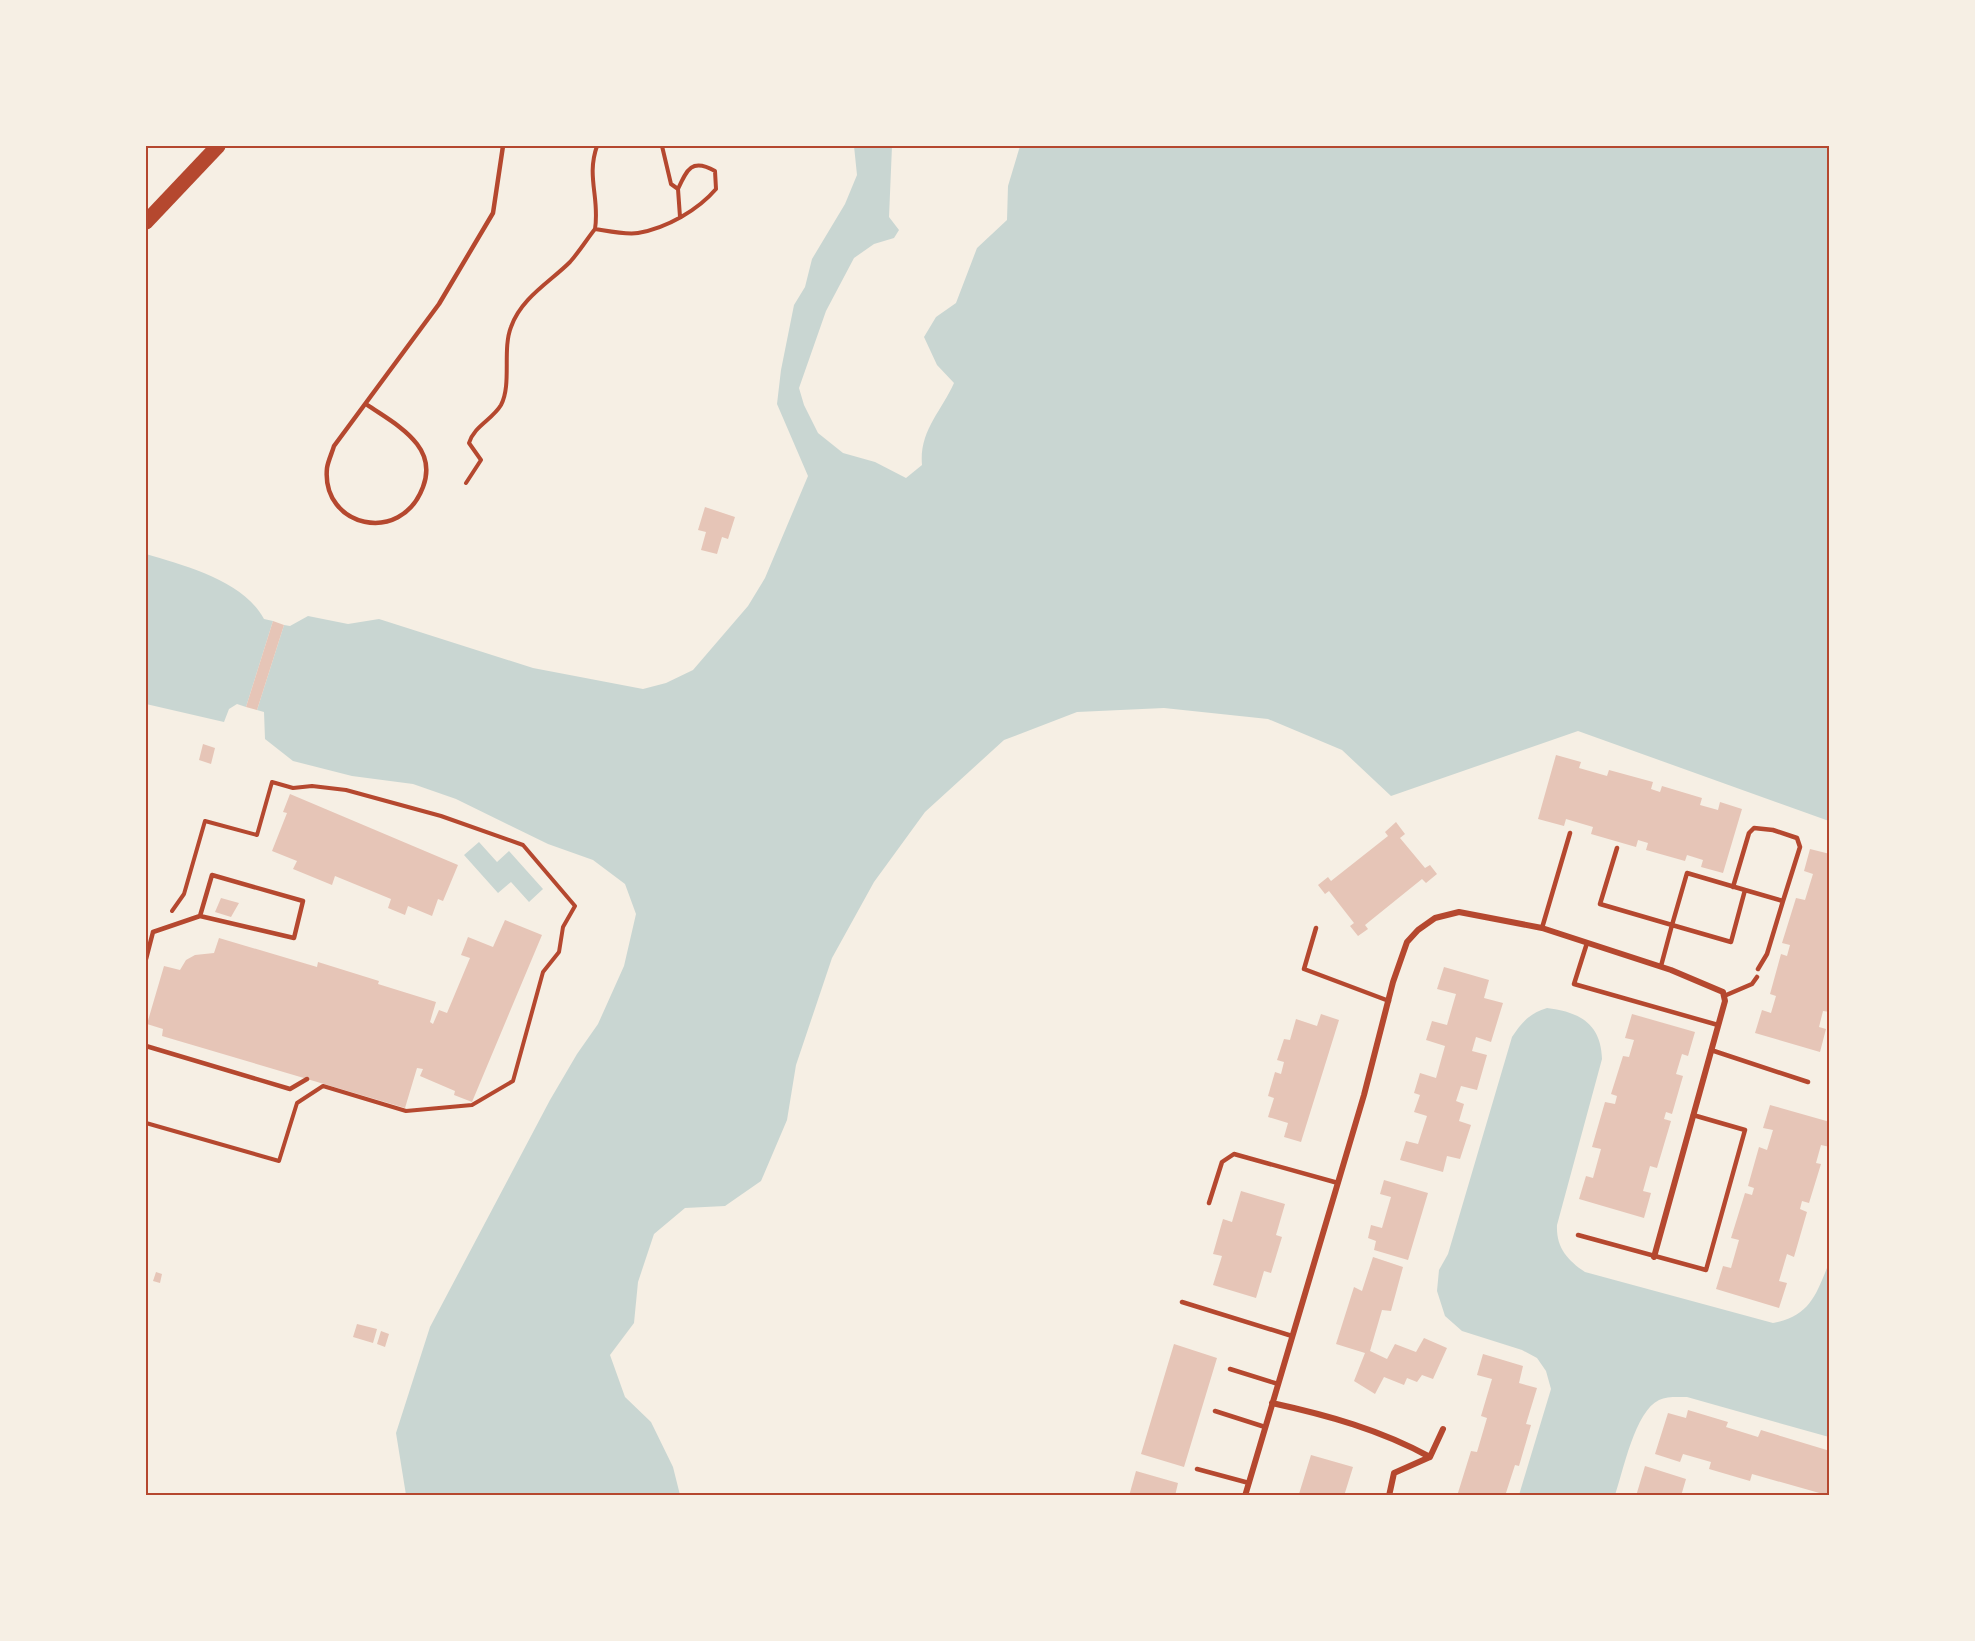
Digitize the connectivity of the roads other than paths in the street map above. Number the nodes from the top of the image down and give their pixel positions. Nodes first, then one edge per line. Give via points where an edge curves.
1 (218, 146) edge
2 (503, 146) edge
3 (146, 222) edge
4 (366, 405) junction
5 (1570, 833) dead end
6 (1617, 848) dead end
7 (1733, 886) junction
8 (1745, 890) junction
9 (1783, 901) junction
10 (200, 916) junction
11 (1672, 925) junction
12 (1316, 928) dead end
13 (1542, 928) junction
14 (146, 929) edge
15 (153, 932) junction
16 (1587, 943) junction
17 (146, 959) edge
18 (1661, 966) junction
19 (1758, 969) dead end
20 (1757, 976) dead end
21 (1724, 996) junction
22 (1389, 1000) junction
23 (1718, 1025) junction
24 (146, 1046) edge
25 (1711, 1050) junction
26 (307, 1079) dead end
27 (1808, 1082) dead end
28 (1693, 1115) junction
29 (1338, 1183) junction
30 (1209, 1203) dead end
31 (1578, 1235) dead end
32 (1654, 1257) junction
33 (1182, 1302) dead end
34 (1292, 1336) junction
35 (1230, 1369) dead end
36 (1278, 1384) junction
37 (1272, 1403) junction
38 (1215, 1412) dead end
39 (1265, 1427) junction
40 (1443, 1429) dead end
41 (1430, 1457) junction
42 (1197, 1469) dead end
43 (1249, 1483) junction
44 (1245, 1496) edge
45 (1389, 1496) edge

1 - 3 main road
2 - 4 lane via 493,213 439,304
4 - 4 lane via 334,446 327,467 328,487 339,508 354,519 372,524 408,513 419,498 427,462 404,431
5 - 13 lane
6 - 11 lane via 1600,904
7 - 8 lane
7 - 9 lane via 1749,833 1754,828 1773,830 1797,838 1800,847
7 - 11 lane via 1687,873
8 - 9 lane
8 - 11 lane via 1731,942
9 - 19 lane via 1767,954
10 - 10 lane via 212,875 303,901 294,939
10 - 15 lane
11 - 18 lane
12 - 22 lane via 1304,969
13 - 16 street
13 - 22 street via 1459,912 1435,918 1407,942
14 - 15 lane
15 - 17 lane
16 - 18 street
16 - 23 lane via 1574,984
18 - 21 street via 1723,992
20 - 21 lane via 1752,984
21 - 23 street
22 - 29 street
23 - 25 street
24 - 26 lane via 290,1089
25 - 27 lane
25 - 28 street
28 - 32 street
28 - 32 lane via 1745,1130 1706,1270
29 - 30 lane via 1234,1154 1222,1162
29 - 34 street
31 - 32 lane
33 - 34 lane
34 - 36 street
35 - 36 lane
36 - 37 street
37 - 39 street
37 - 41 street via 1322,1414 1403,1442
38 - 39 lane
39 - 43 street
40 - 41 street
41 - 45 street via 1394,1473
42 - 43 lane
43 - 44 street

